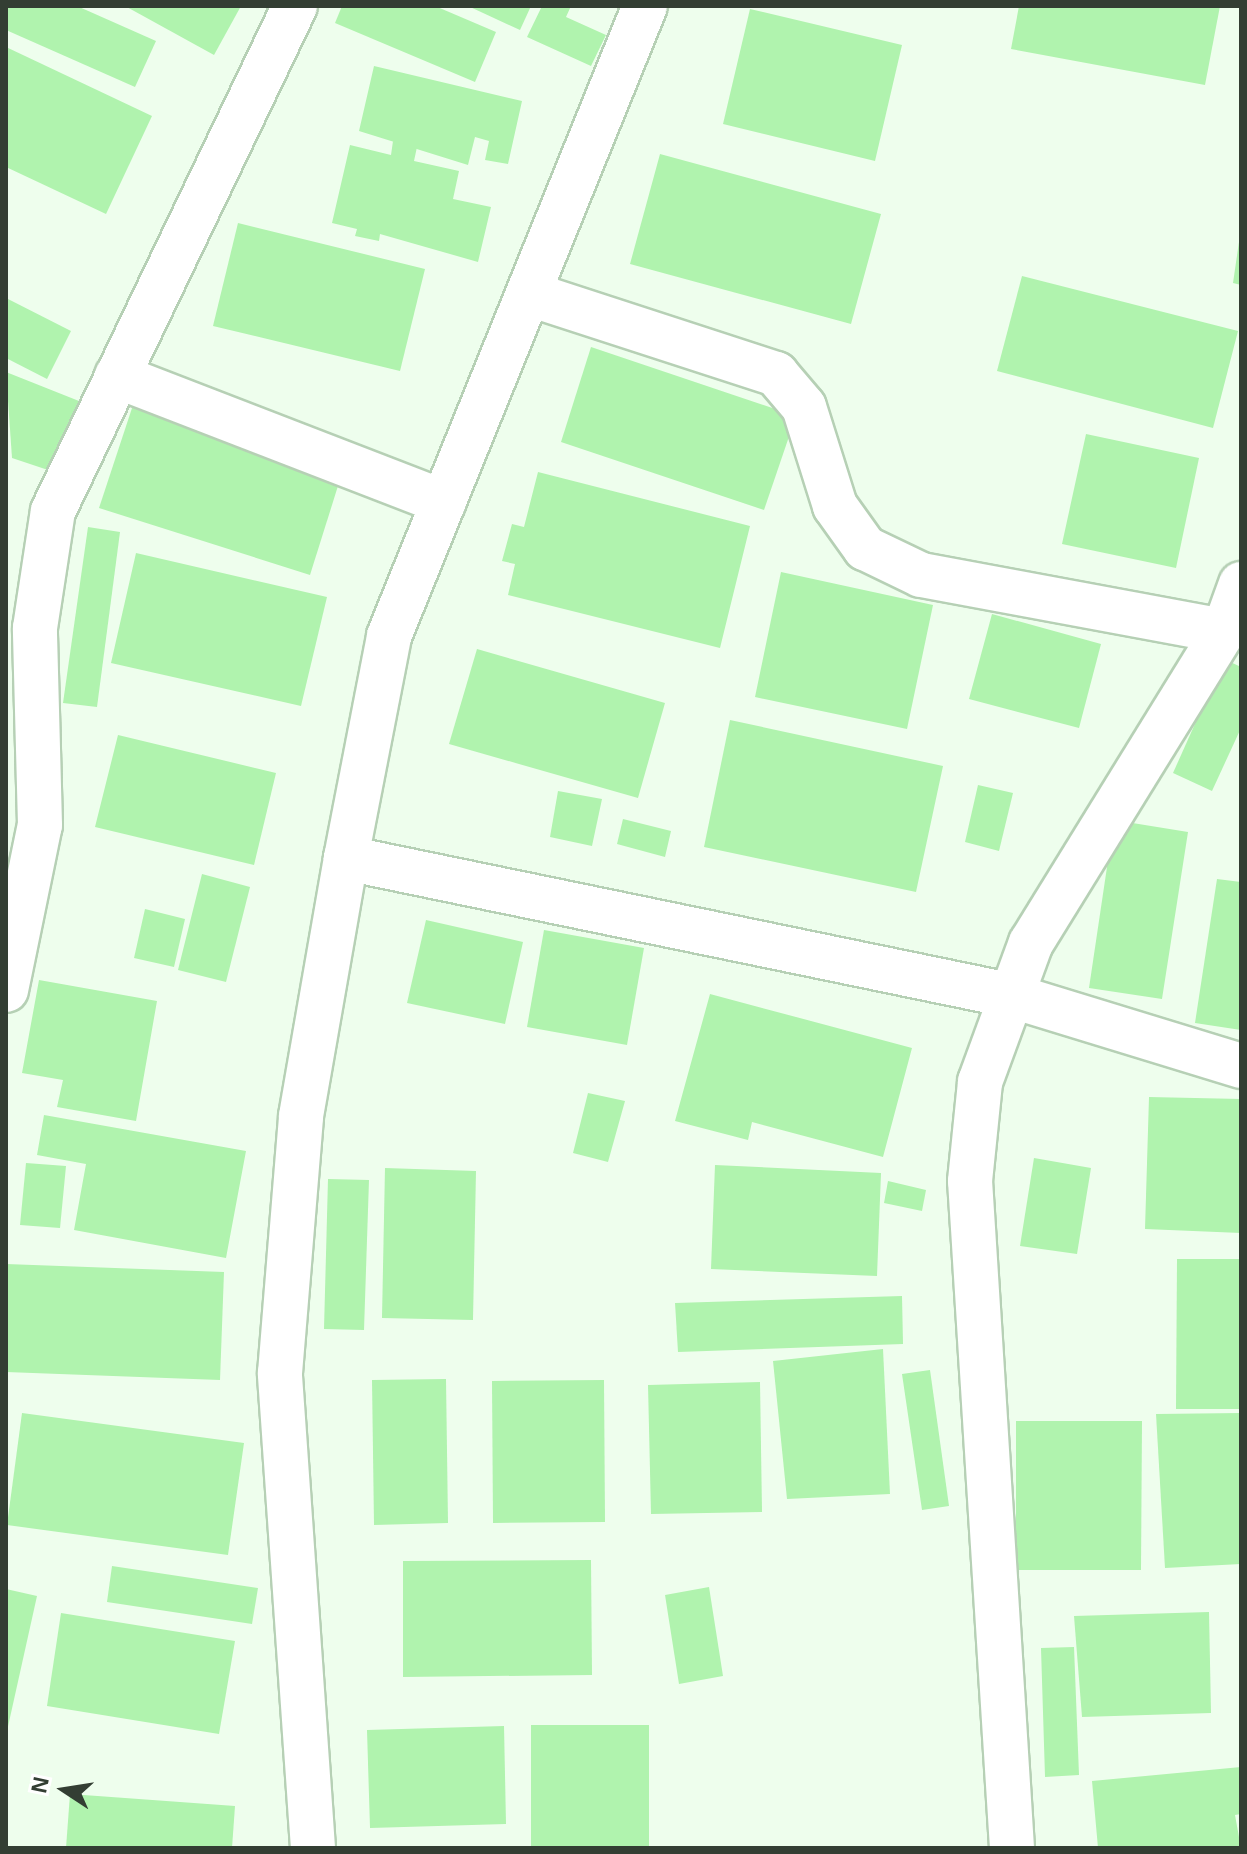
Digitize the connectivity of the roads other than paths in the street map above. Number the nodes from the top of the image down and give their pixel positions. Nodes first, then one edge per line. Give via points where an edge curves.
1 (295, 6) edge
2 (645, 6) edge
3 (533, 295) junction
4 (117, 376) junction
5 (444, 502) junction
6 (1241, 584) edge
7 (21, 625) edge
8 (1224, 631) junction
9 (346, 858) junction
10 (6, 990) edge
11 (1009, 995) junction
12 (1241, 1066) edge
13 (313, 1848) edge
14 (1012, 1848) edge

1 - 4 street
2 - 3 street
3 - 5 street
3 - 8 street via 776,374 804,407 835,506 865,548 921,575
4 - 5 street
4 - 7 street via 53,511
5 - 9 street via 389,636
6 - 8 street
7 - 10 street via 40,825
8 - 11 street via 1057,899
9 - 11 street
9 - 13 street via 301,1116 280,1373
11 - 12 street
11 - 14 street via 980,1082 970,1181

